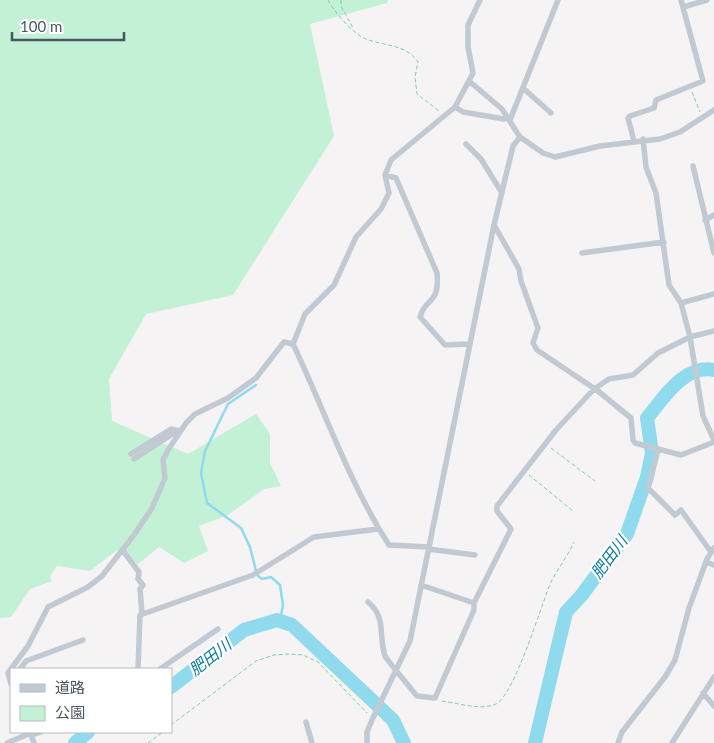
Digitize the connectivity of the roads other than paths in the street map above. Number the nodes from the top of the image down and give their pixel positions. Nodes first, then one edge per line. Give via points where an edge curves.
1 (480, 0) edge
2 (558, 0) edge
3 (681, 0) edge
4 (707, 0) edge
5 (683, 7) junction
6 (469, 81) junction
7 (524, 89) junction
8 (455, 107) junction
9 (714, 110) edge
10 (551, 113) dead end
11 (509, 119) junction
12 (520, 137) junction
13 (634, 140) junction
14 (643, 140) junction
15 (466, 144) dead end
16 (693, 166) dead end
17 (385, 175) junction
18 (502, 193) junction
19 (714, 215) edge
20 (705, 220) junction
21 (494, 225) junction
22 (664, 242) junction
23 (714, 252) edge
24 (582, 253) dead end
25 (714, 294) edge
26 (681, 303) junction
27 (714, 331) edge
28 (690, 337) junction
29 (293, 344) junction
30 (469, 344) junction
31 (594, 389) junction
32 (179, 432) junction
33 (714, 441) edge
34 (658, 450) junction
35 (133, 456) dead end
36 (379, 529) junction
37 (429, 548) junction
38 (712, 550) edge
39 (123, 551) junction
40 (475, 555) dead end
41 (706, 562) junction
42 (714, 565) edge
43 (421, 585) junction
44 (368, 602) dead end
45 (474, 603) junction
46 (142, 614) junction
47 (218, 629) dead end
48 (83, 640) dead end
49 (12, 668) edge
50 (21, 668) edge
51 (138, 668) edge
52 (161, 668) edge
53 (397, 670) junction
54 (714, 676) edge
55 (703, 693) junction
56 (714, 706) edge
57 (306, 722) dead end
58 (31, 734) edge
59 (7, 743) edge
60 (34, 743) edge
61 (312, 743) edge
62 (367, 743) edge
63 (618, 743) edge
64 (672, 743) edge

1 - 6 street via 468,25 473,73
2 - 7 street
3 - 5 street
4 - 5 street
5 - 13 street via 703,81 656,100 654,108 630,116
6 - 8 street
6 - 11 street
7 - 10 street
7 - 11 street
8 - 11 street via 463,112
8 - 17 street via 391,160
9 - 14 street via 675,134
11 - 12 street
12 - 13 street via 555,157
12 - 18 street via 513,146
13 - 14 street
14 - 22 street via 646,167 656,193
15 - 18 street via 481,159
16 - 20 street
17 - 29 street via 389,193 381,209 356,237 334,285 306,314
17 - 30 street via 396,178 437,273 439,288 420,318 445,345
18 - 21 street
19 - 20 street
20 - 23 street
21 - 30 street
21 - 31 street via 519,269 538,328 533,343 537,350
22 - 24 street
22 - 26 street via 669,285
25 - 26 street
26 - 28 street
27 - 28 street
28 - 31 street via 658,353 633,376 609,379
28 - 33 street via 703,416
29 - 32 street via 284,342 256,378 223,401 195,414
29 - 36 street
30 - 37 street
31 - 34 street via 631,418 635,443
31 - 45 street via 496,506 510,529
32 - 35 street via 171,429
32 - 39 street via 163,460 166,478
33 - 34 street via 681,455
34 - 38 street via 648,488 675,515 682,510
36 - 37 street via 389,546
36 - 46 street via 314,537 253,575
37 - 40 street
37 - 43 street
38 - 41 street
39 - 46 street via 139,572 138,579 143,585 140,589
39 - 49 street via 88,587 48,607 28,646
41 - 42 street
41 - 63 street via 675,660 622,732
43 - 45 street
43 - 53 street via 410,641
44 - 53 street via 380,617 386,657
45 - 53 street via 474,610 435,698 417,696
46 - 51 street via 139,620
47 - 52 street
48 - 50 street via 26,661
53 - 62 street via 373,717
54 - 55 street
55 - 56 street
55 - 64 street
57 - 61 street
58 - 59 street
58 - 60 street

